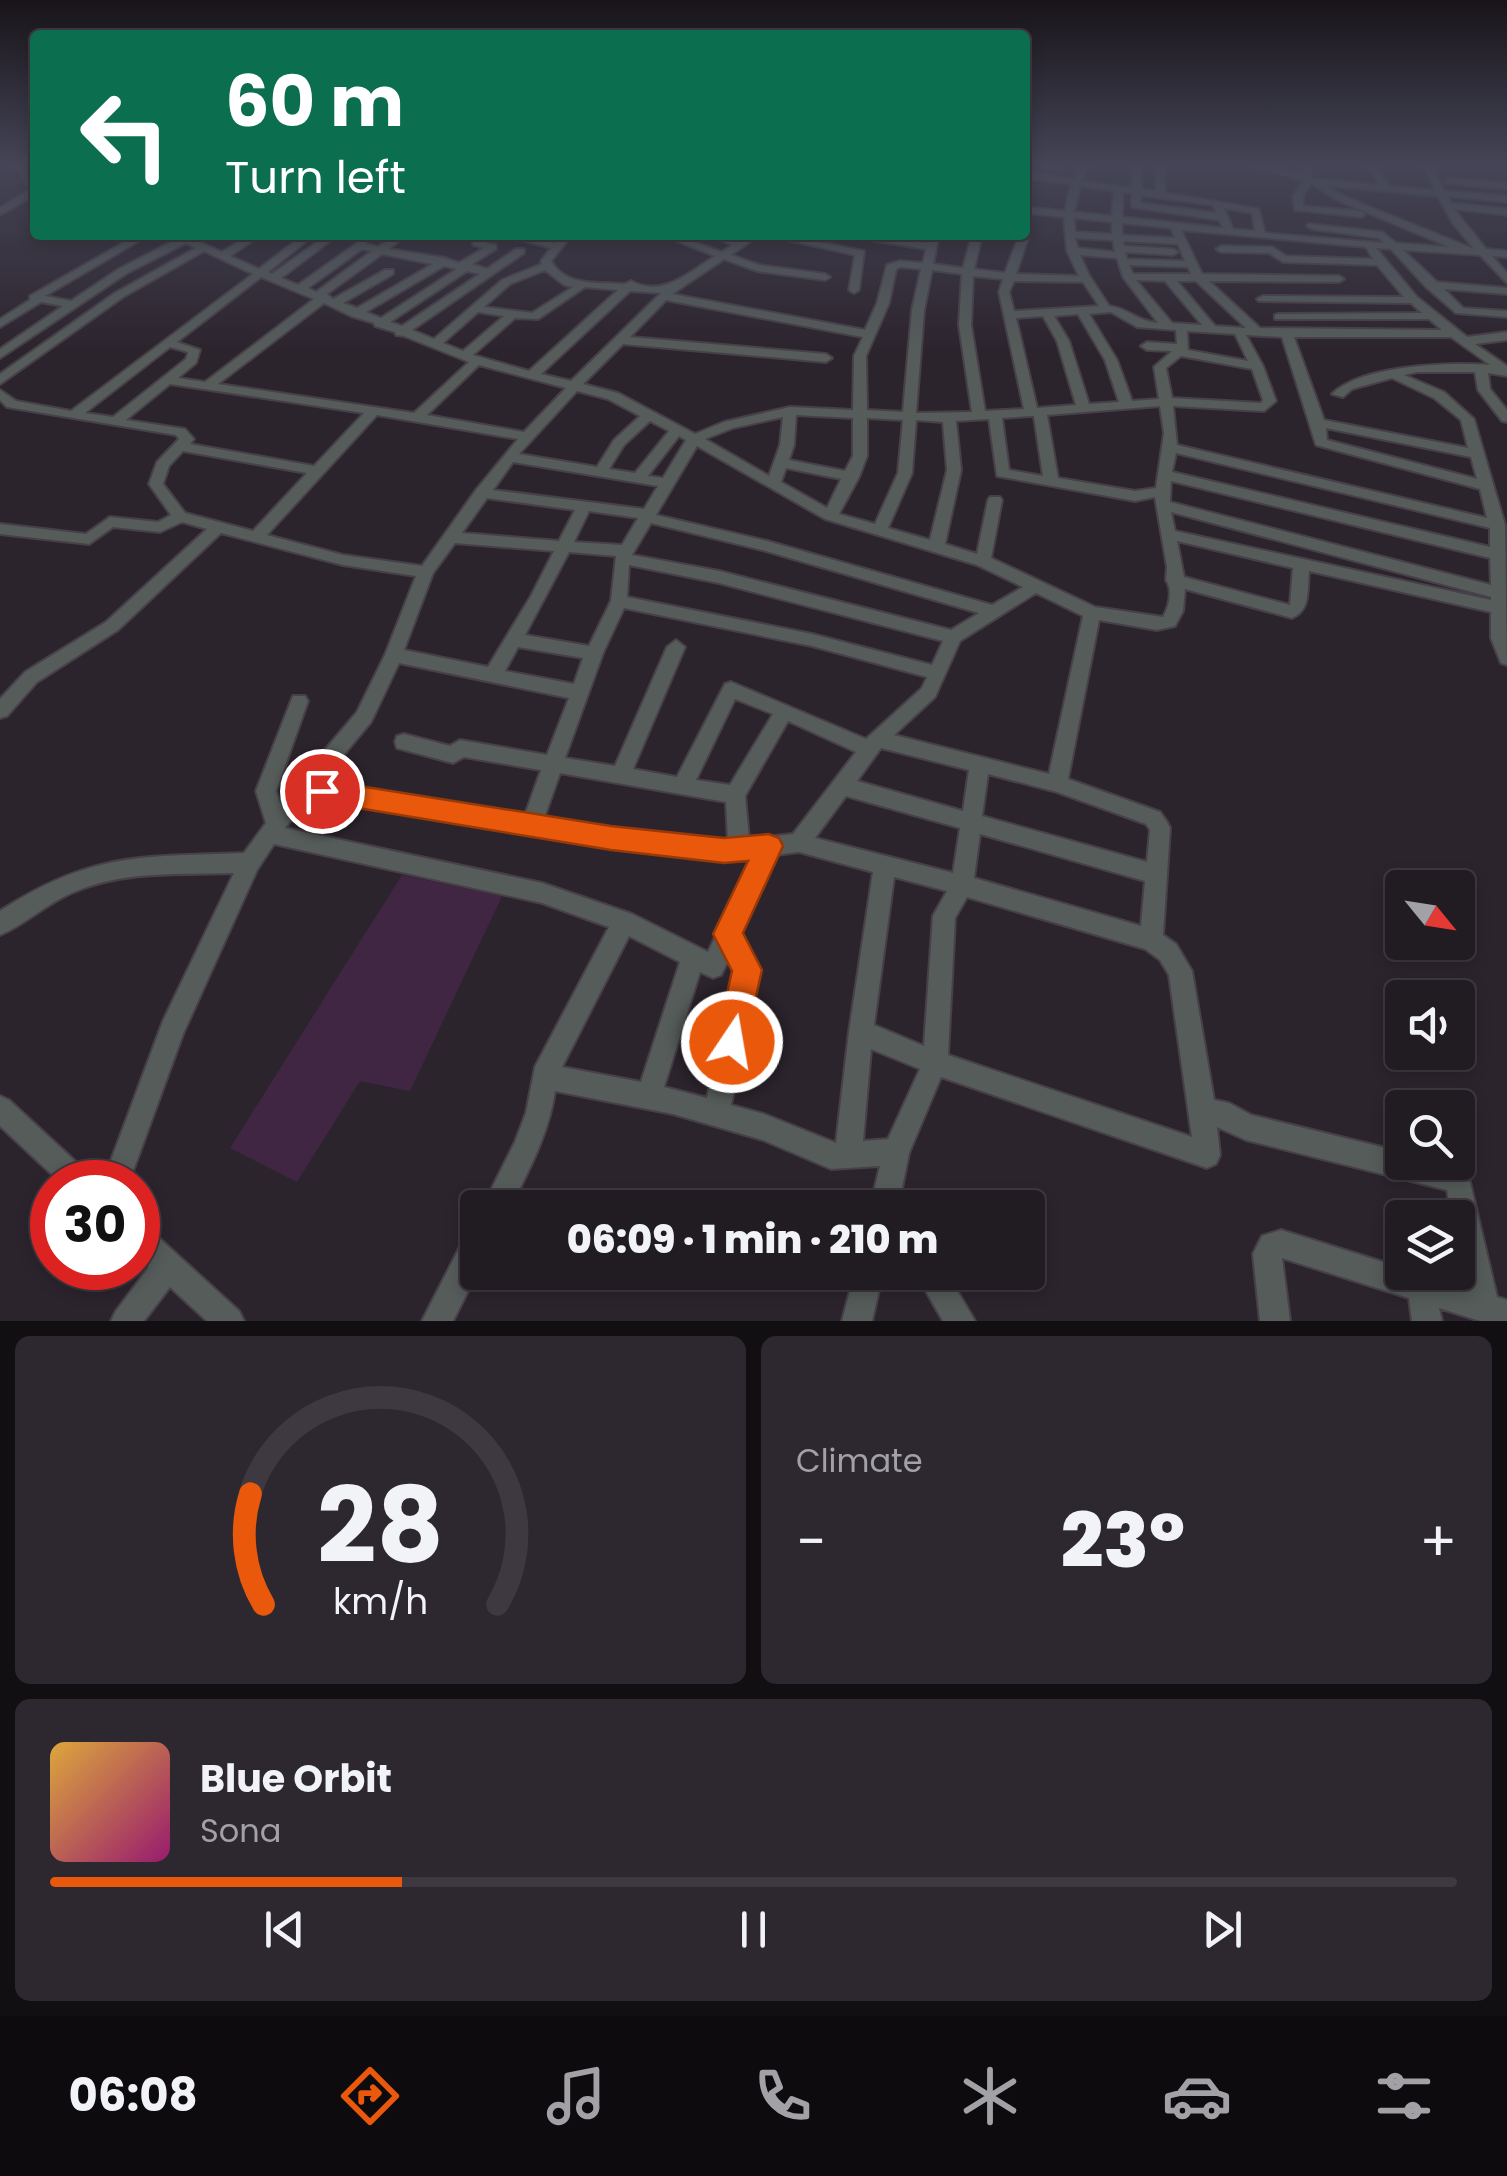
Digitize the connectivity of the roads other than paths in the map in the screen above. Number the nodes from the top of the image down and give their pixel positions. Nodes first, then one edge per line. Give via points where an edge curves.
1 (1175, 227) edge
2 (1071, 228) edge
3 (1116, 228) edge
4 (1181, 228) edge
5 (1227, 228) edge
6 (1260, 228) edge
7 (1326, 228) edge
8 (1418, 228) edge
9 (1460, 228) edge
10 (1210, 231) junction
11 (1230, 233) junction
12 (1071, 235) junction
13 (1117, 236) junction
14 (1262, 236) junction
15 (135, 240) edge
16 (248, 240) edge
17 (304, 240) edge
18 (325, 240) edge
19 (363, 240) edge
20 (395, 240) edge
21 (481, 240) edge
22 (529, 240) edge
23 (562, 240) edge
24 (678, 240) edge
25 (747, 240) edge
26 (795, 240) edge
27 (876, 240) edge
28 (932, 240) edge
29 (976, 240) edge
30 (1022, 240) edge
31 (1317, 241) junction
32 (190, 242) edge
33 (360, 246) junction
34 (555, 246) junction
35 (1370, 246) junction
36 (930, 248) junction
37 (1395, 248) junction
38 (1221, 249) junction
39 (384, 250) junction
40 (520, 251) dead end
41 (1072, 251) junction
42 (1184, 253) junction
43 (1476, 253) junction
44 (226, 254) junction
45 (1507, 254) edge
46 (1120, 255) junction
47 (720, 256) junction
48 (1328, 259) junction
49 (445, 262) junction
50 (1379, 262) junction
51 (548, 264) junction
52 (90, 265) junction
53 (364, 266) junction
54 (466, 266) junction
55 (928, 266) junction
56 (123, 270) junction
57 (389, 272) junction
58 (488, 272) junction
59 (966, 272) junction
60 (266, 276) junction
61 (1128, 277) junction
62 (1168, 277) junction
63 (825, 278) dead end
64 (1006, 278) junction
65 (1198, 278) junction
66 (1244, 278) junction
67 (1338, 278) junction
68 (414, 279) junction
69 (1507, 280) edge
70 (632, 284) junction
71 (1087, 284) junction
72 (1430, 285) junction
73 (582, 286) junction
74 (300, 288) junction
75 (854, 290) dead end
76 (1507, 291) edge
77 (1004, 292) junction
78 (666, 293) junction
79 (326, 298) junction
80 (1352, 298) junction
81 (1263, 299) junction
82 (37, 300) junction
83 (1415, 300) junction
84 (1448, 302) junction
85 (72, 304) junction
86 (1149, 308) junction
87 (476, 309) junction
88 (1081, 309) junction
89 (1109, 309) junction
90 (1046, 311) junction
91 (1460, 311) junction
92 (355, 314) junction
93 (1507, 314) edge
94 (1009, 315) junction
95 (510, 316) junction
96 (1436, 316) junction
97 (1279, 317) junction
98 (0, 324) edge
99 (379, 324) junction
100 (1174, 326) junction
101 (1211, 328) junction
102 (1256, 331) junction
103 (400, 332) junction
104 (868, 334) junction
105 (1291, 334) junction
106 (1240, 336) dead end
107 (1507, 336) edge
108 (1462, 337) junction
109 (1484, 338) junction
110 (624, 340) junction
111 (168, 343) junction
112 (434, 346) junction
113 (1148, 346) dead end
114 (1182, 350) junction
115 (0, 354) edge
116 (471, 358) junction
117 (826, 358) dead end
118 (1257, 366) junction
119 (1480, 368) junction
120 (1506, 373) edge
121 (532, 375) junction
122 (1397, 376) junction
123 (0, 380) edge
124 (167, 380) junction
125 (576, 384) junction
126 (1486, 384) junction
127 (207, 386) junction
128 (1338, 394) dead end
129 (1126, 402) junction
130 (1166, 402) junction
131 (4, 403) edge
132 (1083, 405) junction
133 (374, 410) junction
134 (790, 411) junction
135 (1036, 412) junction
136 (650, 414) junction
137 (860, 415) junction
138 (73, 416) junction
139 (909, 416) junction
140 (987, 416) junction
141 (417, 418) junction
142 (949, 418) junction
143 (1507, 418) edge
144 (114, 423) junction
145 (1318, 423) junction
146 (677, 430) junction
147 (528, 437) junction
148 (694, 440) junction
149 (180, 446) junction
150 (1172, 448) junction
151 (1478, 454) junction
152 (509, 457) junction
153 (782, 463) junction
154 (318, 471) junction
155 (600, 473) junction
156 (852, 477) junction
157 (638, 479) junction
158 (1051, 481) junction
159 (666, 483) junction
160 (1486, 483) junction
161 (1507, 484) edge
162 (773, 486) junction
163 (1164, 490) junction
164 (481, 493) junction
165 (995, 500) dead end
166 (585, 504) junction
167 (646, 516) junction
168 (830, 516) junction
169 (180, 517) junction
170 (1497, 525) junction
171 (219, 526) junction
172 (0, 529) edge
173 (880, 530) junction
174 (1167, 534) junction
175 (258, 535) junction
176 (449, 537) junction
177 (568, 544) junction
178 (936, 548) junction
179 (1495, 554) junction
180 (624, 555) junction
181 (983, 561) junction
182 (1301, 567) junction
183 (426, 572) junction
184 (1174, 580) junction
185 (1036, 586) junction
186 (620, 601) junction
187 (1503, 604) edge
188 (996, 612) junction
189 (1092, 613) junction
190 (953, 637) junction
191 (515, 640) junction
192 (676, 648) dead end
193 (594, 653) junction
194 (394, 655) junction
195 (1507, 658) edge
196 (493, 674) junction
197 (938, 674) junction
198 (581, 694) junction
199 (299, 702) dead end
200 (0, 711) edge
201 (784, 711) junction
202 (404, 742) dead end
203 (873, 744) junction
204 (555, 762) junction
205 (980, 764) junction
206 (621, 774) junction
207 (1057, 784) junction
208 (683, 785) junction
209 (842, 786) junction
210 (304, 788) junction
211 (735, 795) junction
212 (972, 819) junction
213 (531, 825) junction
214 (273, 829) junction
215 (799, 843) junction
216 (769, 846) junction
217 (739, 849) junction
218 (250, 863) junction
219 (885, 863) junction
220 (1156, 874) junction
221 (962, 884) junction
222 (624, 922) junction
223 (0, 924) edge
224 (728, 934) junction
225 (1151, 940) junction
226 (693, 956) junction
227 (862, 1032) junction
228 (934, 1063) junction
229 (544, 1076) junction
230 (650, 1096) junction
231 (1203, 1111) junction
232 (716, 1113) junction
233 (2, 1116) edge
234 (896, 1152) junction
235 (848, 1155) junction
236 (53, 1160) edge
237 (124, 1160) edge
238 (504, 1190) edge
239 (888, 1190) edge
240 (160, 1259) edge
241 (168, 1266) junction
242 (1385, 1276) edge
243 (460, 1277) edge
244 (865, 1290) edge
245 (940, 1290) edge
246 (1422, 1290) edge
247 (1428, 1290) edge
248 (1496, 1311) edge
249 (126, 1321) edge
250 (229, 1321) edge
251 (437, 1321) edge
252 (858, 1321) edge
253 (960, 1321) edge
254 (1275, 1321) edge
255 (1427, 1321) edge

1 - 42 street
2 - 12 street
3 - 13 street
4 - 10 street
5 - 11 street
6 - 14 street
7 - 37 street via 1379,234
8 - 43 street
9 - 43 street
10 - 11 street
10 - 38 street
11 - 14 street
12 - 13 street
12 - 41 street
13 - 42 street
13 - 46 street
14 - 31 street
15 - 52 street
16 - 44 street
17 - 60 street
18 - 60 street
19 - 33 street
20 - 39 street
21 - 54 street via 477,243 492,247
22 - 34 street
23 - 34 street
24 - 47 street
25 - 47 street
26 - 75 street via 860,253
27 - 36 street
28 - 36 street
29 - 59 street
30 - 64 street
31 - 35 street
31 - 48 street
32 - 44 street
32 - 56 street
32 - 123 street
33 - 39 street
33 - 74 street
34 - 51 street
35 - 37 street
35 - 50 street
36 - 55 street
37 - 43 street
37 - 72 street
38 - 48 street
38 - 66 street
39 - 49 street
39 - 53 street
40 - 58 street
41 - 46 street
41 - 71 street
42 - 46 street
42 - 65 street
43 - 45 street
43 - 69 street
44 - 60 street
46 - 61 street
47 - 63 street
47 - 78 street
48 - 50 street
48 - 67 street
49 - 54 street
49 - 68 street
50 - 83 street
51 - 73 street via 558,278
51 - 87 street via 506,282
52 - 56 street
52 - 82 street
53 - 57 street
53 - 79 street
54 - 58 street
54 - 99 street
55 - 59 street
55 - 104 street via 891,267
55 - 139 street
56 - 85 street
57 - 68 street
57 - 79 street
58 - 103 street
59 - 64 street
59 - 140 street via 962,319
60 - 74 street
60 - 111 street
61 - 62 street
61 - 86 street
62 - 65 street
62 - 101 street
64 - 71 street
64 - 77 street
65 - 66 street
65 - 102 street
66 - 67 street
66 - 81 street
67 - 80 street
68 - 92 street
70 - 73 street
70 - 78 street
70 - 121 street
71 - 77 street
71 - 89 street
72 - 76 street
72 - 84 street
73 - 95 street via 534,317
74 - 79 street
77 - 94 street
78 - 104 street
78 - 110 street
79 - 92 street
79 - 127 street
80 - 81 street
80 - 83 street
81 - 97 street
82 - 85 street
82 - 98 street
83 - 84 street
83 - 96 street
84 - 91 street
85 - 115 street
86 - 89 street
86 - 100 street
87 - 95 street
87 - 112 street
88 - 89 street
88 - 90 street
88 - 129 street
89 - 100 street via 1132,324
90 - 94 street
90 - 132 street
91 - 93 street
91 - 109 street
92 - 99 street
94 - 135 street
95 - 116 street
96 - 97 street
96 - 108 street
97 - 105 street
99 - 103 street
100 - 101 street
100 - 114 street
101 - 102 street
102 - 105 street
103 - 112 street
104 - 137 street via 858,378
105 - 108 street
105 - 145 street
106 - 118 street
107 - 109 street
108 - 109 street
108 - 120 street
110 - 117 street
110 - 125 street
111 - 124 street via 194,354
111 - 138 street
112 - 116 street
113 - 114 street
114 - 118 street
114 - 130 street via 1160,367
116 - 121 street
116 - 141 street
118 - 130 street via 1270,400 1264,406
119 - 120 street
119 - 122 street via 1417,368
119 - 126 street
120 - 126 street
121 - 125 street
122 - 128 street
122 - 151 street via 1463,412
124 - 127 street
124 - 144 street
125 - 136 street
125 - 147 street
126 - 143 street
127 - 133 street
129 - 130 street
129 - 132 street
130 - 150 street
131 - 138 street
132 - 135 street
133 - 141 street
133 - 154 street
134 - 137 street
134 - 148 street
134 - 153 street
135 - 140 street
135 - 158 street
136 - 146 street
136 - 155 street
137 - 139 street
137 - 156 street via 860,456
138 - 144 street
139 - 142 street
139 - 173 street via 905,473
140 - 142 street
140 - 158 street via 999,470
141 - 147 street
142 - 178 street via 954,470
144 - 149 street via 180,432 187,439
145 - 151 street
145 - 160 street via 1318,439 1326,444
146 - 148 street
146 - 157 street
147 - 152 street
148 - 159 street
148 - 162 street
149 - 154 street
149 - 169 street via 162,465 156,484
150 - 163 street
150 - 170 street
151 - 160 street
152 - 155 street
152 - 164 street
153 - 156 street
153 - 162 street
154 - 175 street
155 - 157 street
156 - 168 street
157 - 159 street
158 - 163 street via 1135,496
159 - 167 street
160 - 161 street
160 - 170 street
162 - 168 street
163 - 174 street
163 - 179 street
163 - 187 street
164 - 166 street
164 - 176 street
165 - 181 street
166 - 167 street
166 - 177 street
167 - 180 street
167 - 188 street
168 - 173 street
169 - 171 street
169 - 172 street via 160,527 110,522 89,539
170 - 179 street
171 - 175 street
171 - 200 street via 112,626 31,677
173 - 178 street
174 - 182 street
174 - 184 street
175 - 183 street via 343,560
176 - 177 street
176 - 183 street
177 - 180 street
177 - 191 street
178 - 181 street
179 - 187 street
180 - 186 street
180 - 190 street
181 - 185 street
182 - 184 street via 1292,612
182 - 187 street
183 - 194 street
184 - 189 street via 1177,602 1168,622
185 - 188 street
185 - 189 street
186 - 193 street
186 - 197 street
187 - 195 street via 1500,638
188 - 190 street
189 - 207 street
190 - 197 street
191 - 193 street
191 - 196 street
192 - 206 street
193 - 198 street
194 - 196 street
194 - 210 street via 364,716
196 - 198 street
197 - 203 street via 921,701
198 - 204 street
199 - 214 street via 266,791
201 - 203 street
201 - 208 street via 731,689
201 - 211 street
202 - 204 street via 452,755 460,748
203 - 205 street
203 - 209 street
204 - 206 street
204 - 213 street
205 - 207 street
205 - 212 street
206 - 208 street
207 - 220 street via 1153,818 1160,828
208 - 211 street
209 - 212 street
209 - 215 street
210 - 213 street
210 - 214 street
211 - 217 street
212 - 220 street
212 - 221 street
213 - 217 street
214 - 218 street
214 - 222 street via 542,894
215 - 216 street
215 - 219 street
216 - 217 street
216 - 224 street
218 - 223 street via 108,868 68,881
218 - 237 street via 166,1047
219 - 221 street
219 - 227 street
220 - 225 street
221 - 225 street
221 - 228 street via 944,916
222 - 226 street
222 - 229 street
224 - 226 street via 713,967
224 - 232 street via 747,970
225 - 231 street via 1180,971
226 - 230 street
227 - 228 street
227 - 235 street
228 - 231 street via 1207,1155
228 - 234 street
229 - 230 street
229 - 238 street via 539,1113
230 - 232 street
231 - 248 street via 1458,1179
232 - 235 street via 830,1156
233 - 236 street
234 - 235 street
234 - 239 street
240 - 241 street
241 - 249 street
241 - 250 street
242 - 254 street via 1272,1246 1267,1254
243 - 251 street
244 - 252 street
245 - 253 street
246 - 255 street
247 - 248 street

